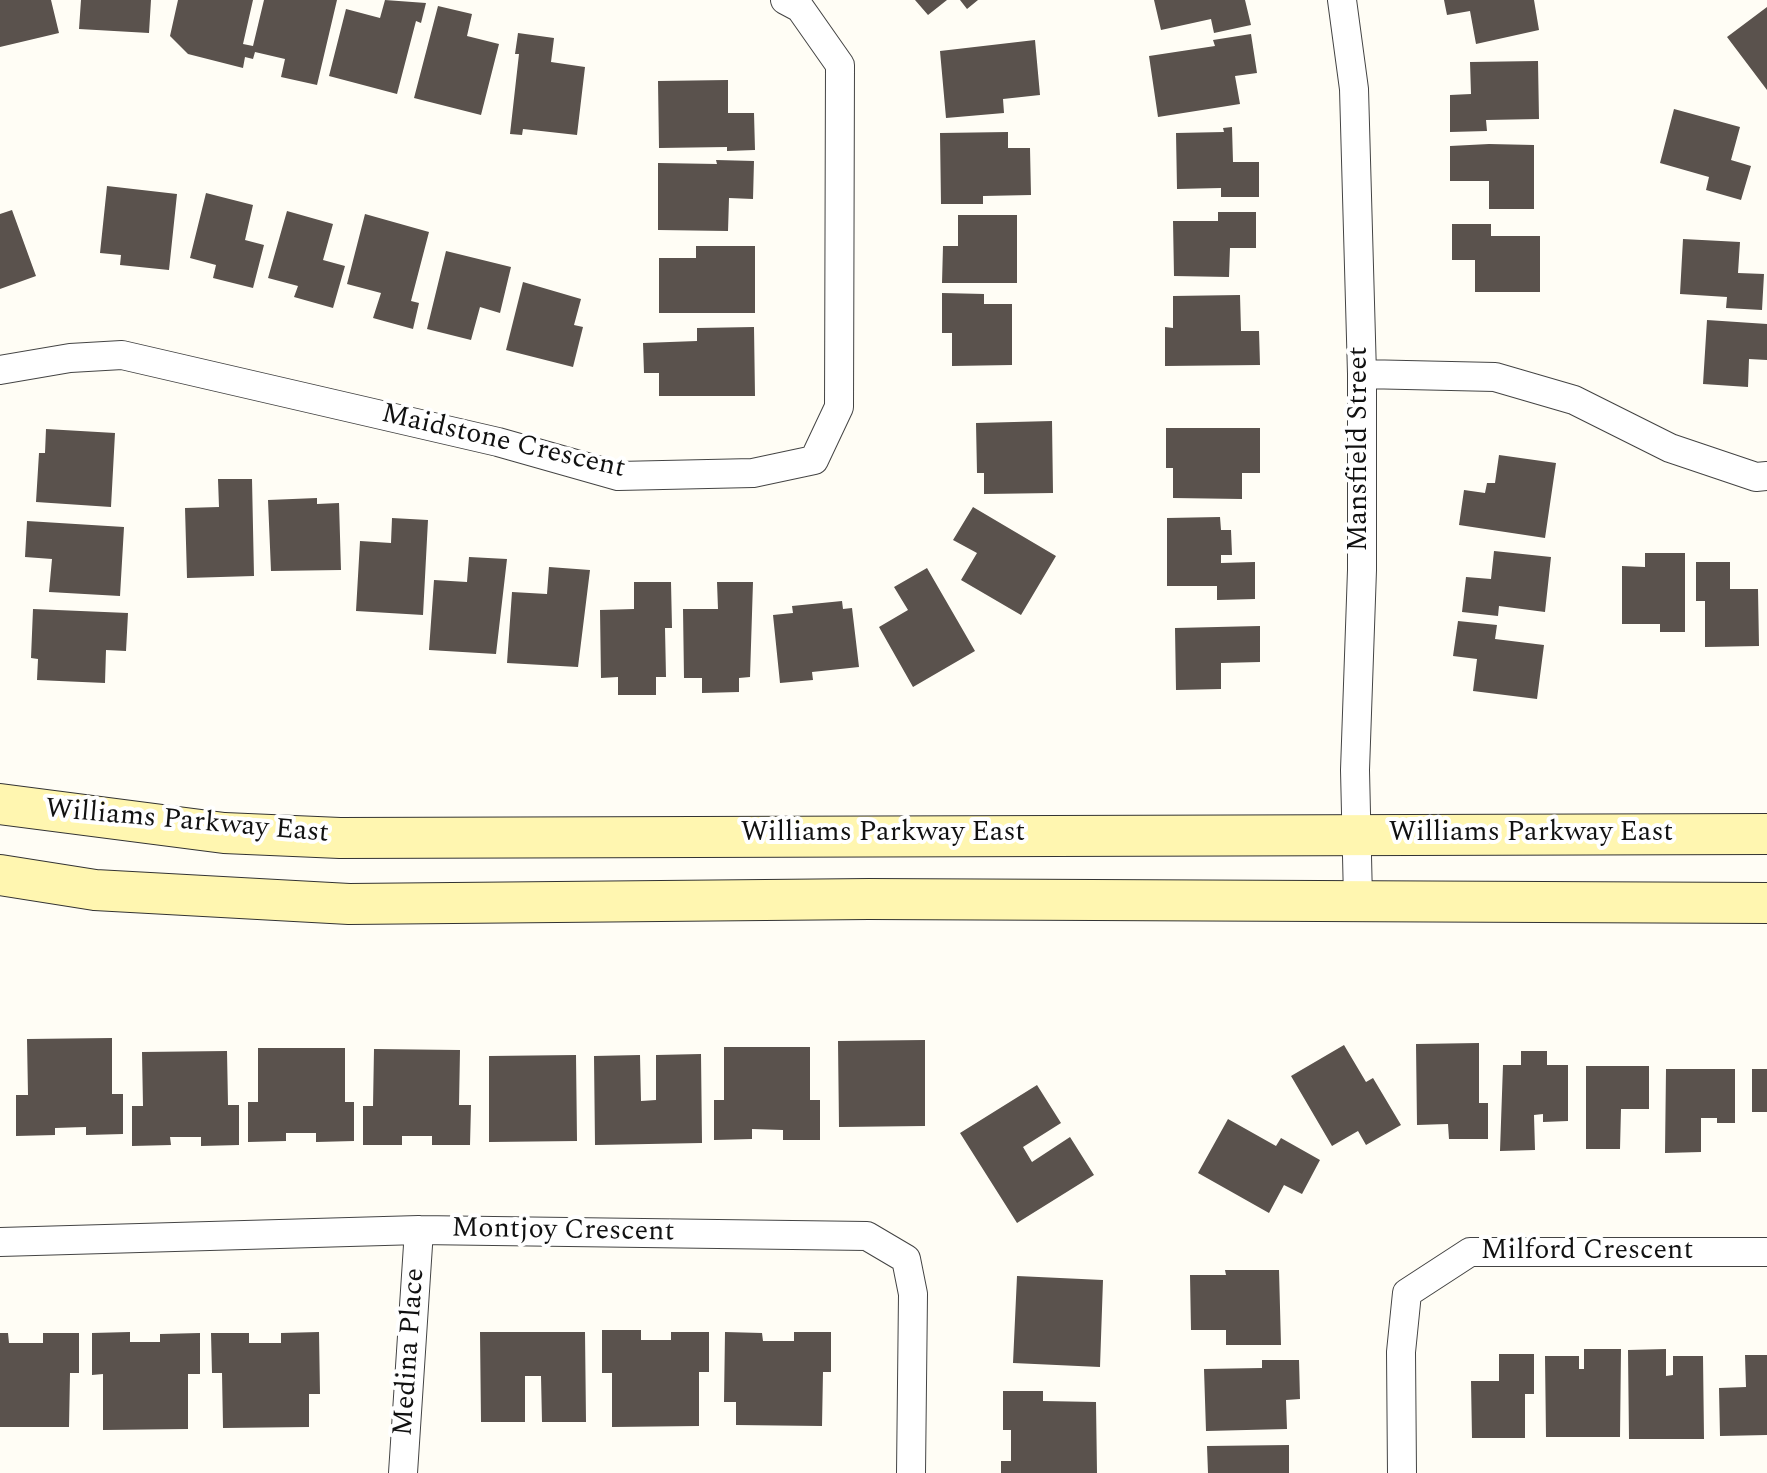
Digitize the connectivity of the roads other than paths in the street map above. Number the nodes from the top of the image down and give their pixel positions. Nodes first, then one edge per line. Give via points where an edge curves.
1 (785, 0) edge
2 (1342, 0) edge
3 (0, 370) edge
4 (1362, 374) junction
5 (1767, 476) edge
6 (0, 804) edge
7 (1767, 834) edge
8 (1357, 835) junction
9 (0, 875) edge
10 (1358, 899) junction
11 (1767, 903) edge
12 (419, 1230) junction
13 (0, 1242) edge
14 (1767, 1252) edge
15 (403, 1473) edge
16 (911, 1473) edge
17 (1402, 1473) edge

1 - 3 street, Maidstone Crescent via 800,8 840,65 839,407 814,460 753,473 618,476 498,442 122,355
2 - 4 street, Mansfield Street via 1354,89
4 - 5 street via 1495,377 1574,400 1670,448 1756,477
4 - 8 street, Mansfield Street
6 - 8 main road, Williams Parkway East via 224,833 340,838
7 - 8 main road, Williams Parkway East
8 - 10 street, Mansfield Street
9 - 10 main road via 95,890 349,904
10 - 11 main road
12 - 13 street, Montjoy Crescent
12 - 15 street, Medina Place
12 - 16 street, Montjoy Crescent via 867,1236 906,1259 913,1294
14 - 17 street, Milford Crescent via 1470,1252 1407,1293 1401,1352

